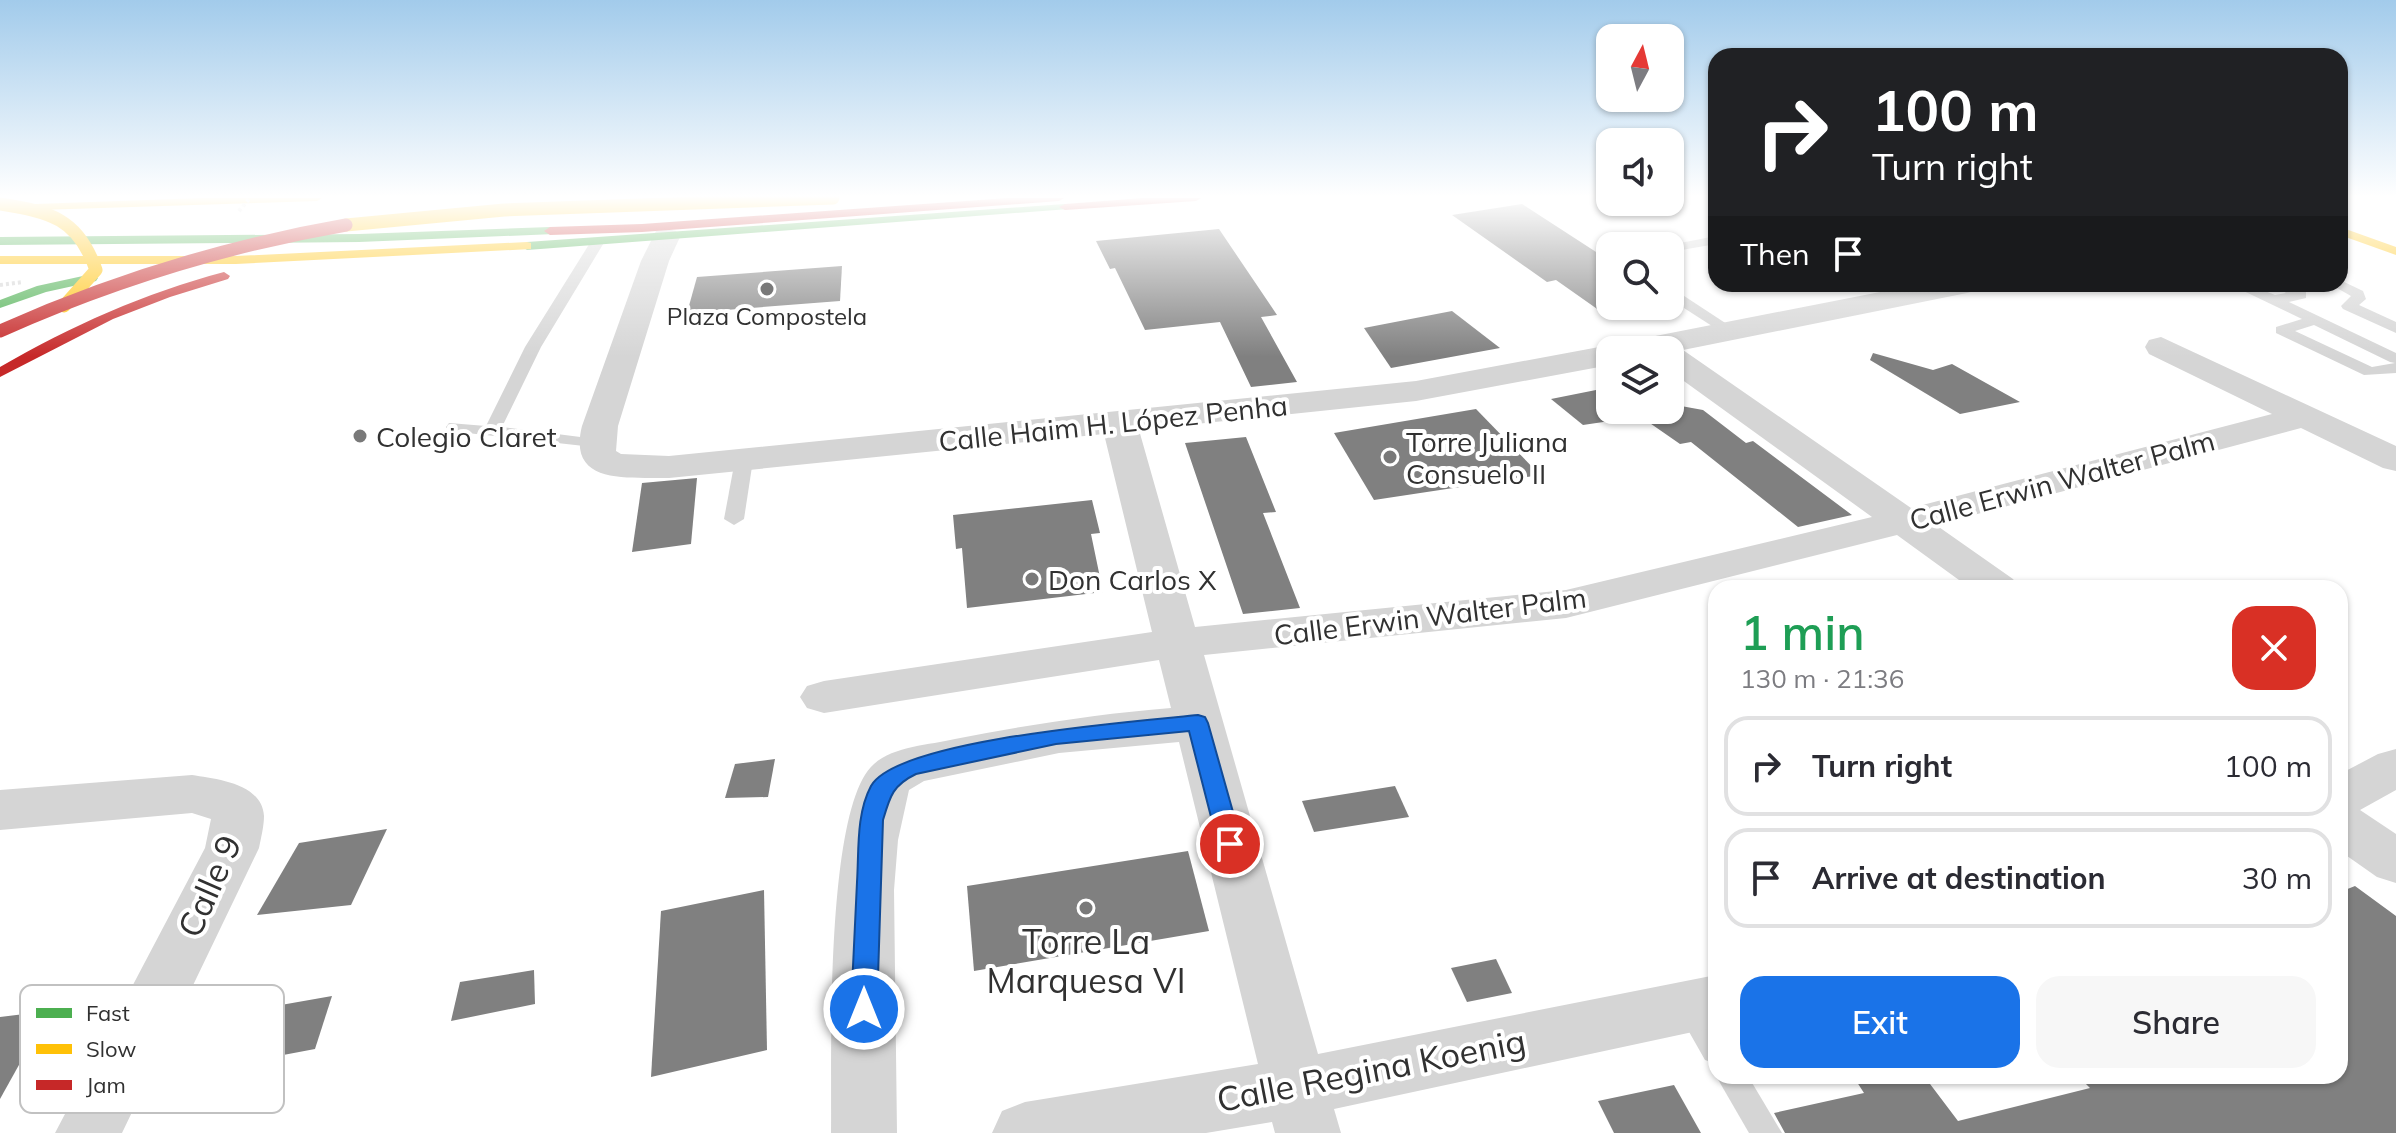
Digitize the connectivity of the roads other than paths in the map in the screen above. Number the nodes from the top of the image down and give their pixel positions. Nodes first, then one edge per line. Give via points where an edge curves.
1 (90, 251) edge
2 (228, 251) edge
3 (424, 251) edge
4 (592, 251) edge
5 (655, 251) edge
6 (369, 254) junction
7 (0, 260) edge
8 (0, 267) edge
9 (2348, 289) edge
10 (1928, 292) edge
11 (2255, 292) edge
12 (2295, 292) edge
13 (2274, 300) junction
14 (1684, 302) edge
15 (0, 303) edge
16 (124, 306) junction
17 (2315, 320) junction
18 (2396, 328) edge
19 (0, 331) edge
20 (1731, 332) junction
21 (1684, 343) edge
22 (2161, 347) dead end
23 (0, 350) edge
24 (1596, 358) edge
25 (2396, 359) edge
26 (2396, 368) edge
27 (1684, 369) edge
28 (0, 373) edge
29 (2305, 416) junction
30 (1119, 423) junction
31 (455, 427) dead end
32 (492, 430) junction
33 (604, 454) junction
34 (744, 460) junction
35 (2396, 460) edge
36 (734, 519) dead end
37 (1903, 522) junction
38 (1986, 580) edge
39 (1177, 643) junction
40 (824, 697) dead end
41 (1198, 723) junction
42 (2396, 767) edge
43 (2348, 793) edge
44 (0, 810) edge
45 (2348, 829) edge
46 (2396, 862) edge
47 (163, 985) edge
48 (1707, 1019) edge
49 (1736, 1084) edge
50 (1301, 1110) edge
51 (98, 1113) edge
52 (88, 1133) edge
53 (864, 1133) edge
54 (1025, 1133) edge
55 (1766, 1133) edge

1 - 23 main road, bridge via 96,270 82,289 53,316
2 - 19 main road, bridge via 56,305
3 - 6 main road
4 - 32 lane via 533,347
5 - 33 street
6 - 7 main road
6 - 16 main road via 221,277
8 - 15 main road via 17,276
9 - 18 lane via 2359,299 2348,306
10 - 20 street
11 - 13 lane
12 - 13 lane via 2301,295
13 - 17 lane
14 - 20 lane
15 - 16 main road via 68,282 114,278 132,281 135,287
16 - 28 main road
17 - 25 lane
17 - 26 lane via 2281,330 2370,372
20 - 21 street
22 - 29 street
24 - 30 street, Calle Haim H. López Penha via 1416,391
27 - 37 street
29 - 35 street
29 - 37 street, Calle Erwin Walter Palm
30 - 34 street, Calle Haim H. López Penha
30 - 39 street
31 - 32 lane
32 - 33 lane
33 - 34 street, Calle Haim H. López Penha via 669,467
34 - 36 lane
37 - 38 street
37 - 39 street, Calle Erwin Walter Palm via 1566,604
39 - 40 street, Calle Erwin Walter Palm
39 - 41 street
41 - 50 street
41 - 53 street via 1000,748 911,767 891,776 880,789 872,820 864,947
42 - 43 street
44 - 47 street, Calle 9 via 192,794 222,799 238,814 232,848
45 - 46 street
48 - 50 street, Calle Regina Koenig
49 - 55 lane
50 - 54 street, Calle Regina Koenig
51 - 52 street, Calle 9

